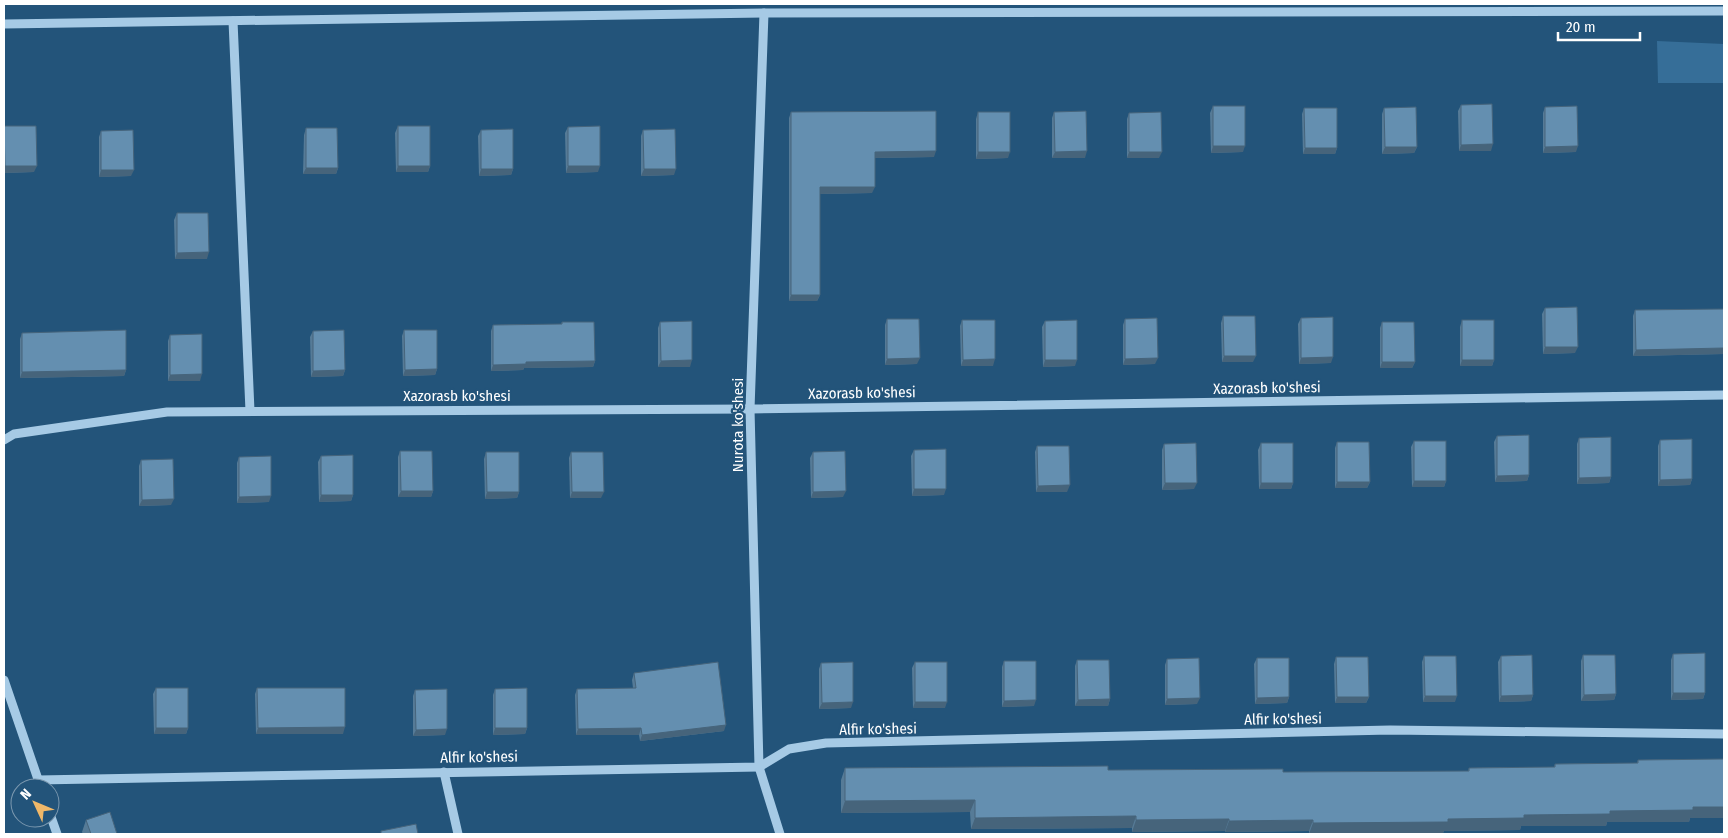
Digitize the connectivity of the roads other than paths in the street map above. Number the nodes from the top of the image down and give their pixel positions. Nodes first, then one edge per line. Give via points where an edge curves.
1 (1724, 11) edge
2 (764, 13) junction
3 (232, 21) junction
4 (4, 24) edge
5 (1724, 395) edge
6 (750, 408) junction
7 (250, 412) junction
8 (4, 440) edge
9 (4, 680) edge
10 (1724, 734) edge
11 (759, 767) junction
12 (444, 772) junction
13 (37, 778) edge
14 (60, 783) edge
15 (458, 834) edge
16 (780, 834) edge

1 - 2 street
2 - 3 street
2 - 6 street, Nurota ko'shesi
3 - 4 street
3 - 7 street
5 - 6 street, Xazorasb ko'shesi
6 - 7 street, Xazorasb ko'shesi
6 - 11 street, Nurota ko'shesi
7 - 8 street, Xazorasb ko'shesi via 167,412 14,434
9 - 13 street
10 - 11 street, Alfir ko'shesi via 1390,730 826,744 788,749
11 - 12 street, Alfir ko'shesi
11 - 16 street, Nurota ko'shesi
12 - 14 street, Alfir ko'shesi
12 - 15 street

